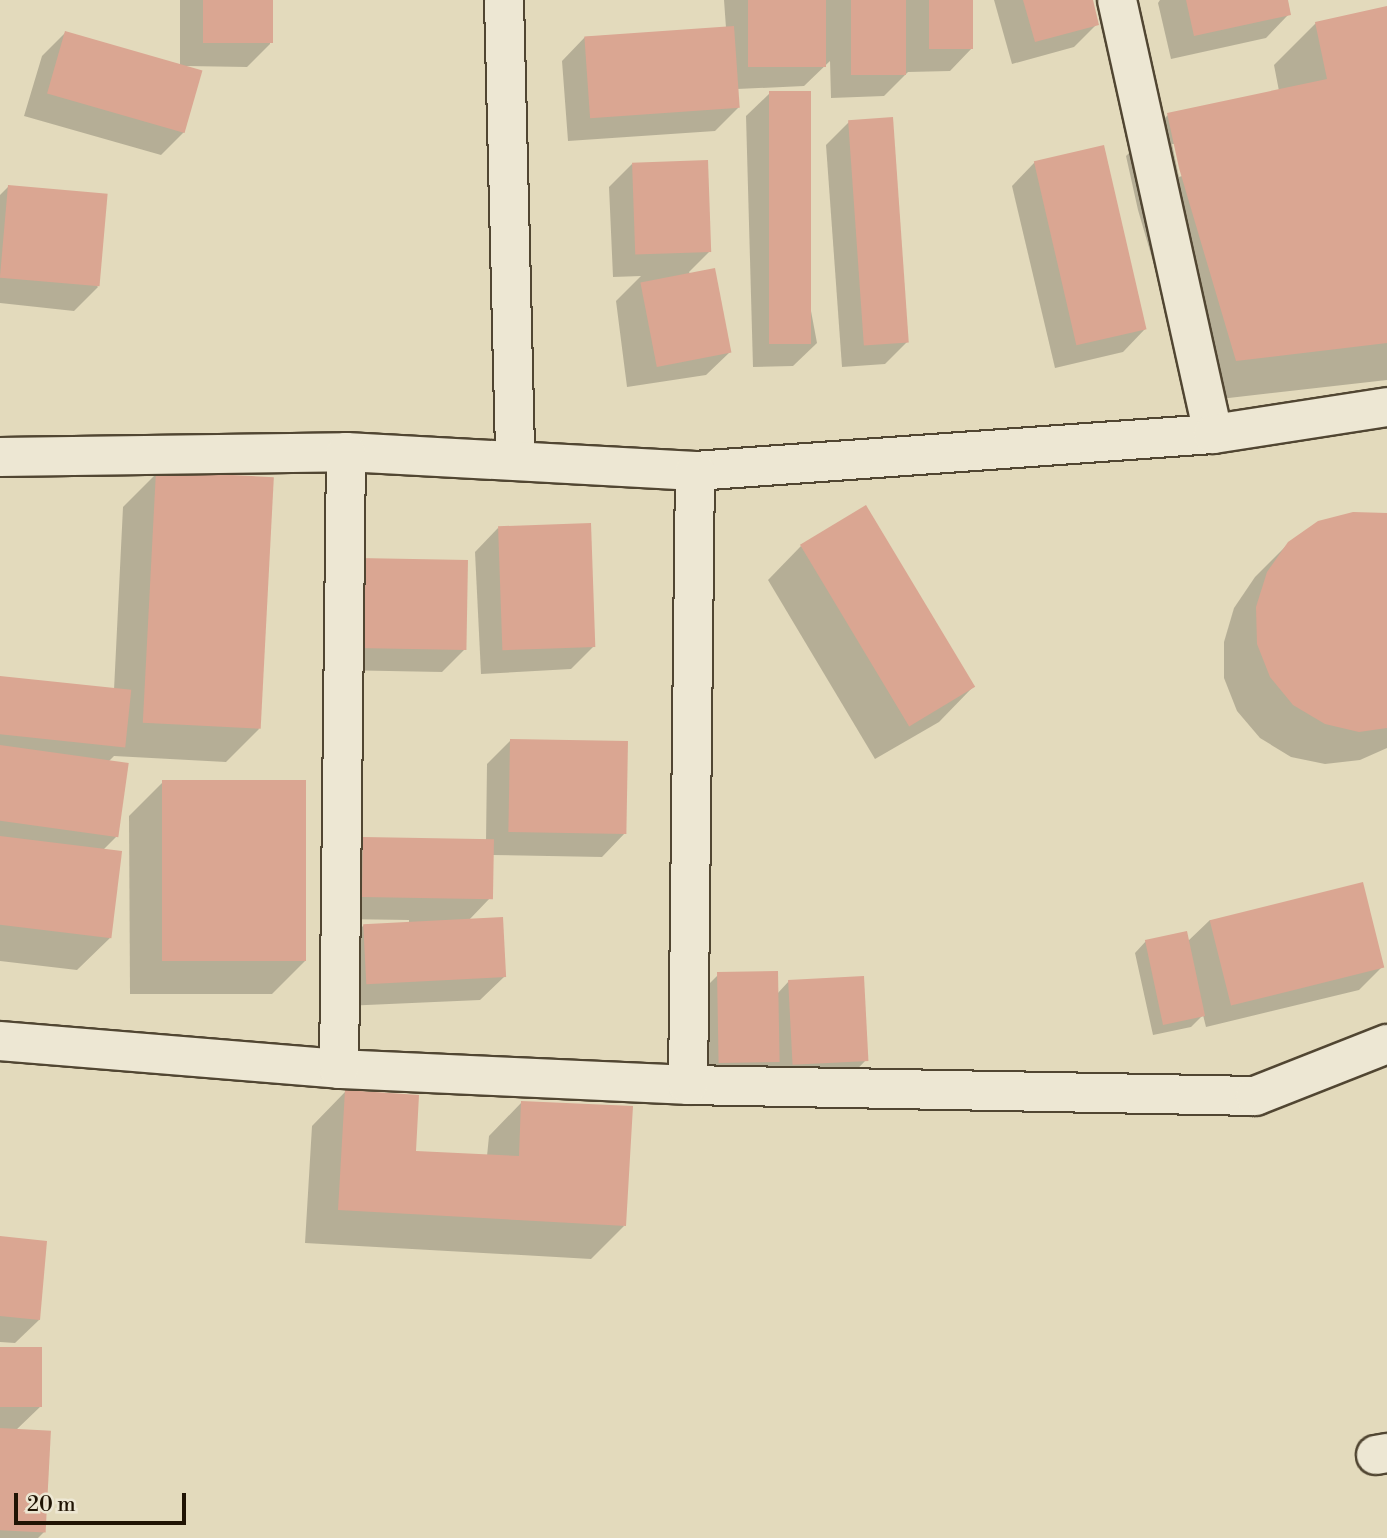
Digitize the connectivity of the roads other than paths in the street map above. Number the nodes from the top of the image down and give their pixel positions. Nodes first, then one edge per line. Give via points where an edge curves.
1 (504, 0) edge
2 (1117, 0) edge
3 (1387, 407) edge
4 (1213, 434) junction
5 (346, 452) junction
6 (0, 457) edge
7 (515, 460) junction
8 (695, 471) junction
9 (0, 1041) edge
10 (1387, 1044) edge
11 (339, 1069) junction
12 (688, 1085) junction

1 - 7 street
2 - 4 street
3 - 4 street
4 - 8 street
5 - 6 street
5 - 7 street
5 - 11 street
7 - 8 street
8 - 12 street
9 - 11 street
10 - 12 street via 1255,1096
11 - 12 street

